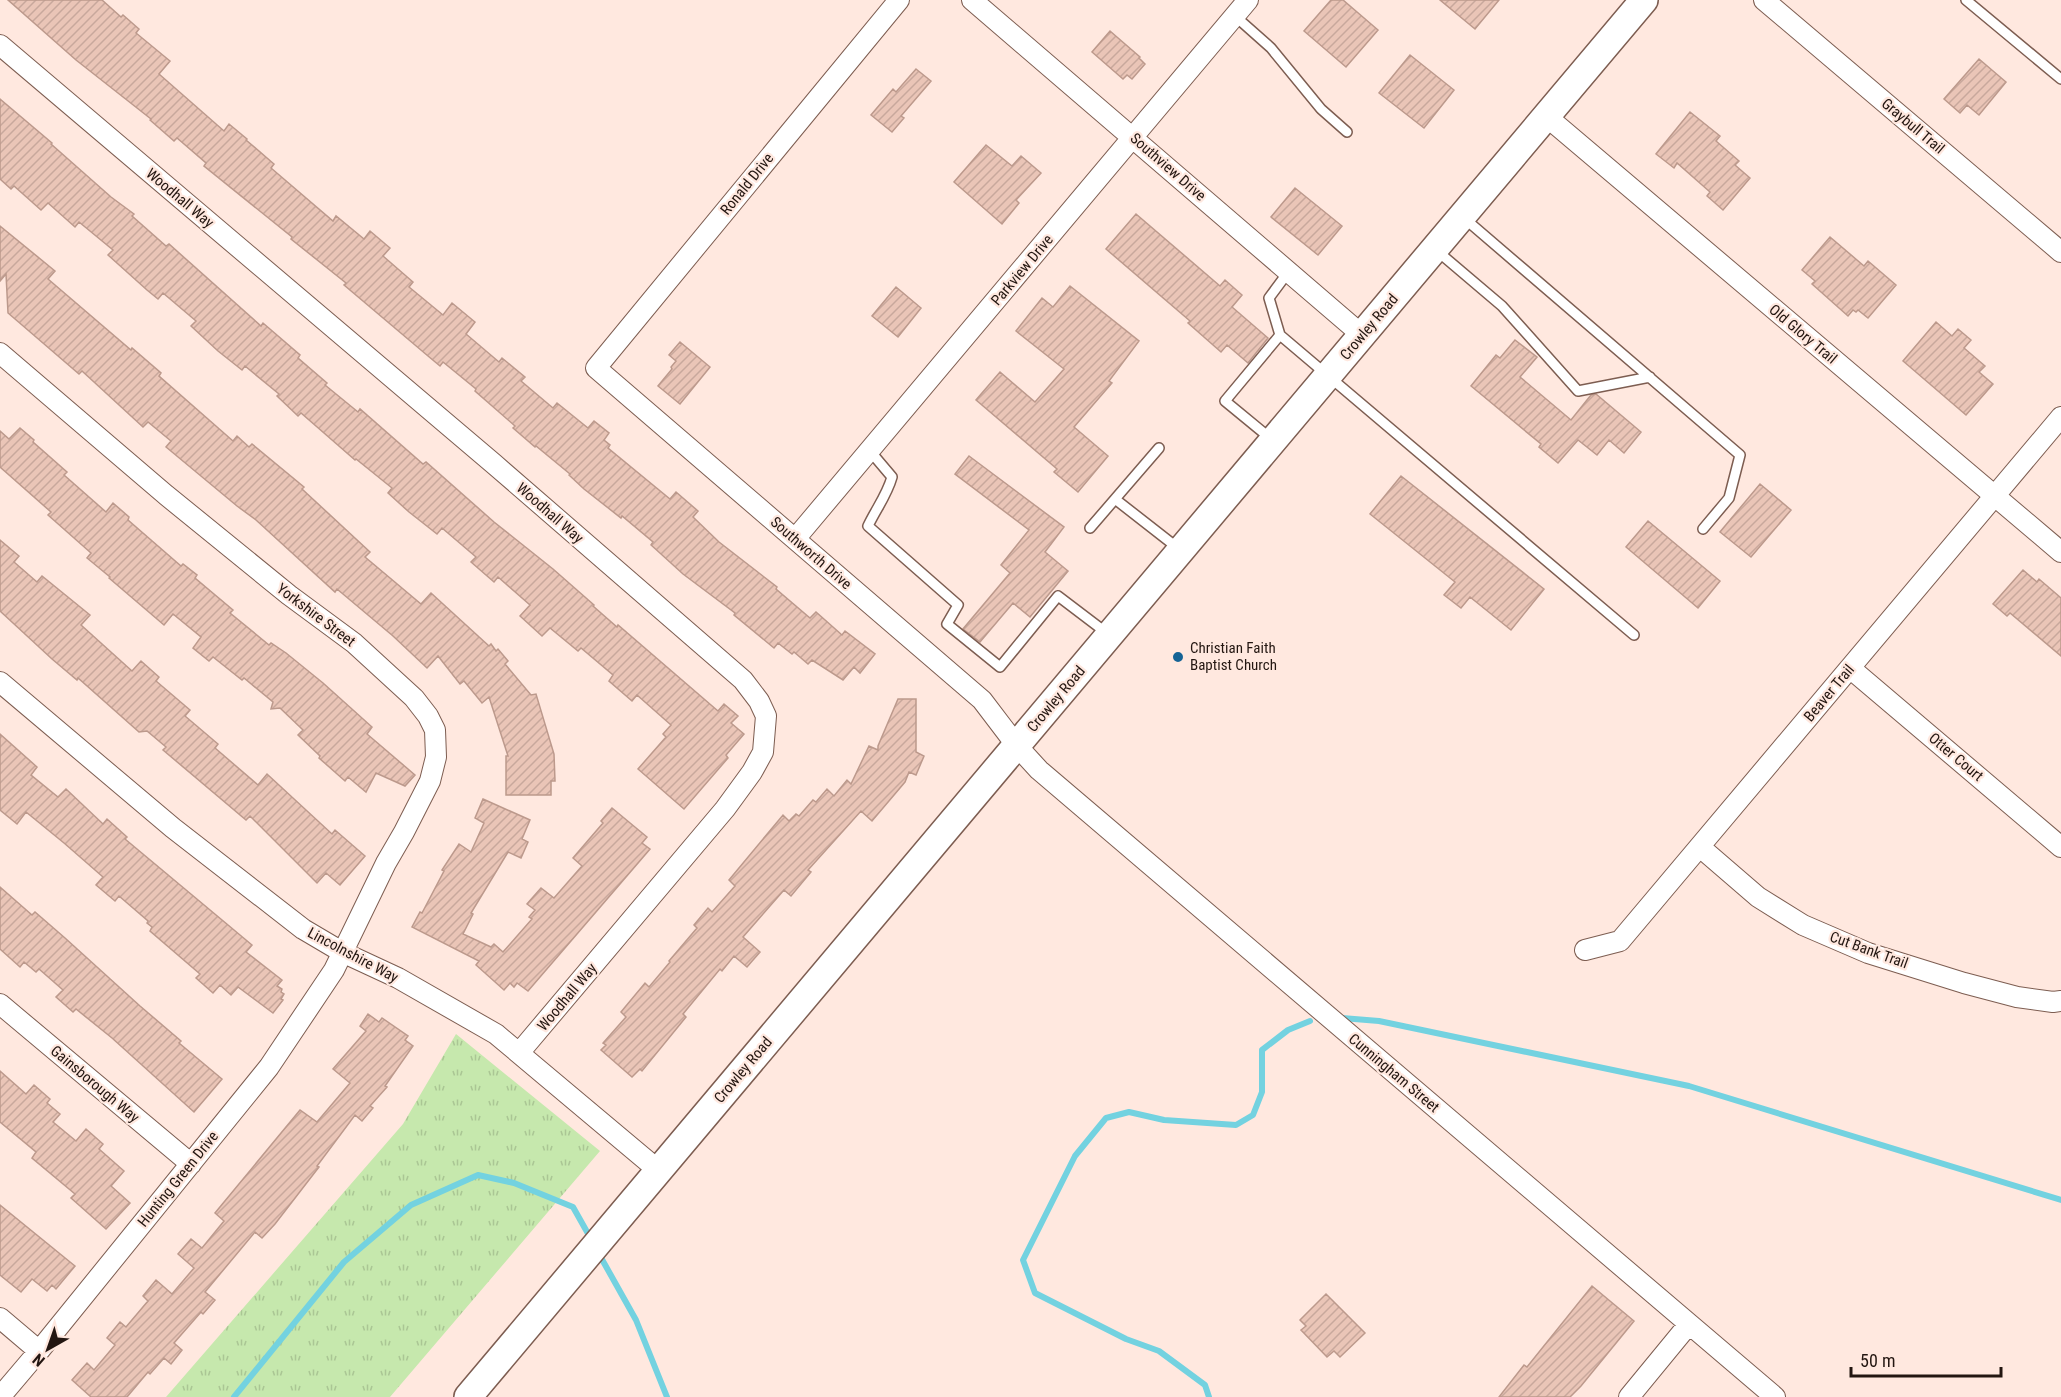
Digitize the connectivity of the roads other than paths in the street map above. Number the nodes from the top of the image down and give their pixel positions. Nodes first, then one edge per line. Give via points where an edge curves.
1 (899, 0) edge
2 (972, 0) edge
3 (1248, 0) edge
4 (1644, 0) edge
5 (1764, 0) edge
6 (1966, 0) edge
7 (1234, 16) junction
8 (0, 45) edge
9 (2061, 79) edge
10 (1546, 116) junction
11 (1347, 132) dead end
12 (1133, 137) junction
13 (1462, 216) junction
14 (1434, 249) junction
15 (2061, 252) edge
16 (1289, 271) junction
17 (1280, 334) junction
18 (1362, 335) junction
19 (0, 353) edge
20 (596, 368) joint
21 (1328, 375) junction
22 (1650, 377) junction
23 (2061, 417) edge
24 (1273, 441) junction
25 (1159, 448) dead end
26 (870, 451) junction
27 (1995, 496) junction
28 (1116, 499) junction
29 (1090, 528) dead end
30 (1703, 529) dead end
31 (795, 539) junction
32 (1181, 550) junction
33 (2061, 552) edge
34 (1110, 635) junction
35 (1634, 635) dead end
36 (1850, 668) junction
37 (0, 682) edge
38 (1017, 746) junction
39 (1700, 847) junction
40 (2061, 847) edge
41 (1585, 950) dead end
42 (342, 952) junction
43 (2061, 1001) edge
44 (0, 1004) edge
45 (519, 1053) junction
46 (191, 1164) junction
47 (658, 1170) junction
48 (0, 1318) edge
49 (1689, 1324) junction
50 (39, 1352) junction
51 (0, 1397) edge
52 (468, 1397) edge
53 (1629, 1397) edge
54 (1774, 1397) edge

1 - 20 street, Ronald Drive
2 - 12 street, Southview Drive
3 - 7 street, Parkview Drive
4 - 10 main road, Crowley Road
5 - 15 street, Graybull Trail
6 - 9 lane
7 - 11 lane via 1271,48 1321,109
7 - 12 street, Parkview Drive
8 - 45 street, Woodhall Way via 494,464 743,681 759,701 766,716 763,752 752,772
10 - 13 main road, Crowley Road
10 - 27 street, Old Glory Trail
12 - 16 street, Southview Drive
12 - 26 street, Parkview Drive
13 - 14 main road, Crowley Road
13 - 22 lane
14 - 18 main road, Crowley Road
14 - 22 lane via 1502,306 1578,391
16 - 17 lane via 1269,298
16 - 18 street, Southview Drive
17 - 21 lane
17 - 24 lane via 1225,401
18 - 21 main road, Crowley Road
19 - 42 street, Yorkshire Street via 166,495 354,643 429,716 435,730 436,758 430,781
20 - 31 street, Southworth Drive
21 - 24 main road, Crowley Road
21 - 35 lane
22 - 30 lane via 1740,454 1729,498
23 - 27 street, Beaver Trail
24 - 32 main road, Crowley Road
25 - 28 lane
26 - 31 street, Parkview Drive
26 - 34 lane via 892,477 868,526 958,605 947,624 1000,667 1058,596
27 - 33 street, Old Glory Trail
27 - 36 street, Beaver Trail
28 - 29 lane
28 - 32 lane
31 - 38 street, Southworth Drive via 982,699
32 - 34 main road, Crowley Road
34 - 38 main road, Crowley Road
36 - 39 street, Beaver Trail
36 - 40 street, Otter Court
37 - 42 street, Lincolnshire Way via 173,828 303,929
38 - 47 main road, Crowley Road
38 - 49 street, Cunningham Street via 1039,770
39 - 41 street, Beaver Trail via 1620,941
39 - 43 street, Cut Bank Trail via 1758,897 1803,925 1868,952 1964,983 2017,997
42 - 45 street, Lincolnshire Way via 398,978 496,1034
42 - 46 street, Hunting Green Drive via 269,1067
44 - 46 street, Gainsborough Way
45 - 47 street, Lincolnshire Way
46 - 50 street, Hunting Green Drive
47 - 52 main road, Crowley Road
48 - 50 street
49 - 53 street
49 - 54 street, Cunningham Street
50 - 51 street, Hunting Green Drive

